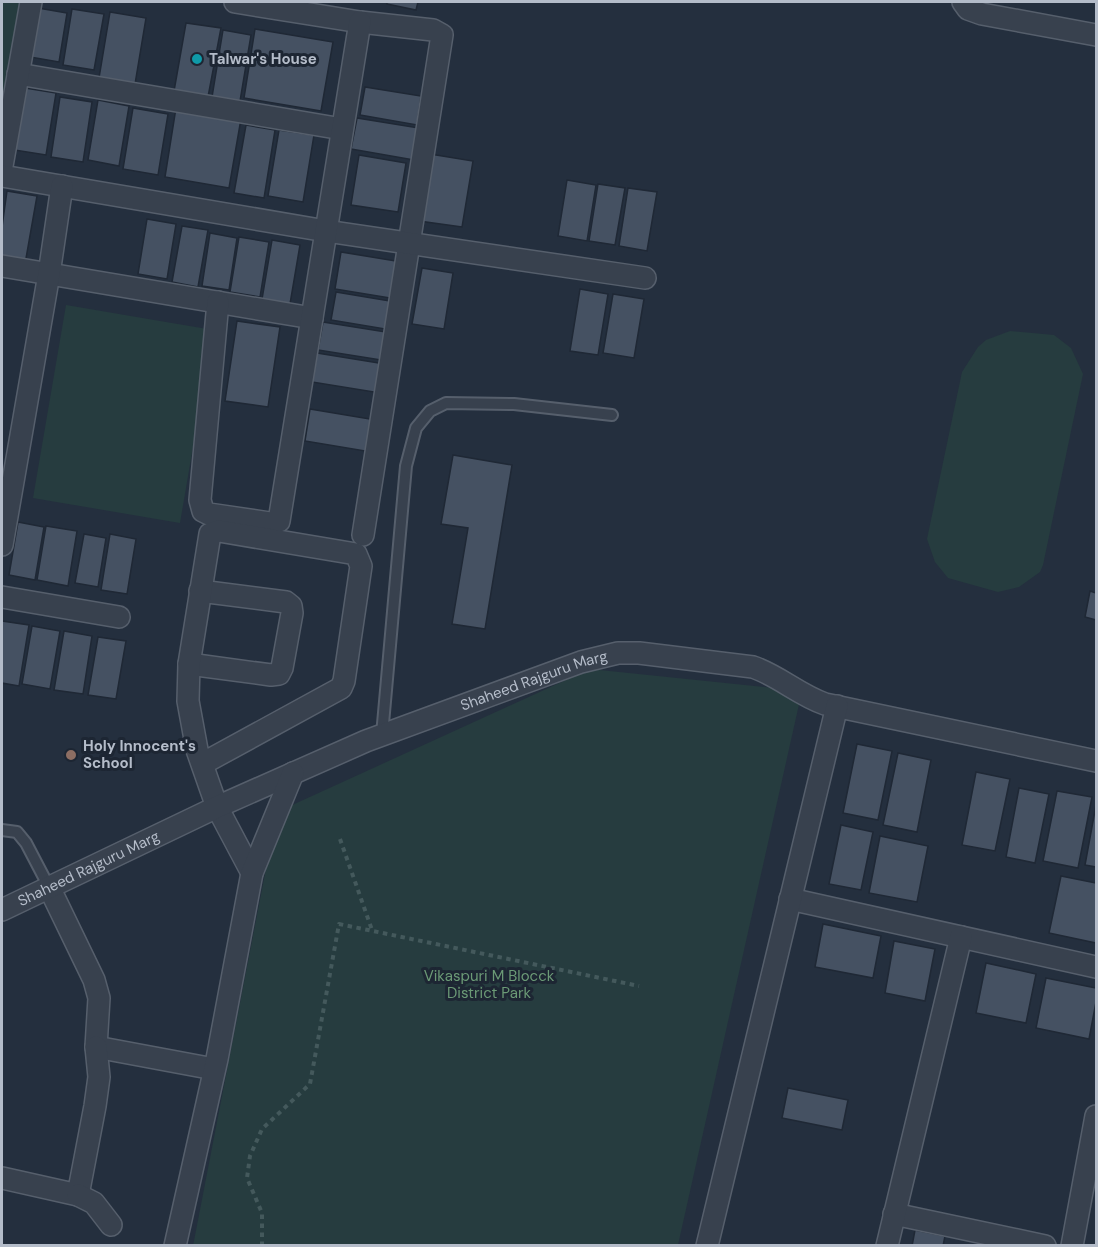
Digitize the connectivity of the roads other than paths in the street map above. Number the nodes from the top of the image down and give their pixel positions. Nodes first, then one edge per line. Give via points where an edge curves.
1 (31, 2) edge
2 (235, 2) edge
3 (963, 2) edge
4 (360, 22) junction
5 (1096, 35) edge
6 (18, 74) junction
7 (342, 129) junction
8 (2, 166) edge
9 (2, 176) edge
10 (62, 186) junction
11 (326, 231) junction
12 (410, 243) junction
13 (2, 267) edge
14 (49, 274) junction
15 (645, 278) dead end
16 (218, 302) junction
17 (312, 318) junction
18 (612, 415) dead end
19 (363, 535) dead end
20 (2, 545) edge
21 (200, 591) junction
22 (2, 597) edge
23 (119, 617) dead end
24 (189, 663) junction
25 (837, 706) junction
26 (382, 735) junction
27 (1096, 760) edge
28 (202, 764) junction
29 (293, 773) junction
30 (217, 807) junction
31 (2, 830) edge
32 (252, 873) junction
33 (49, 887) junction
34 (790, 899) junction
35 (2, 910) edge
36 (961, 937) junction
37 (1096, 968) edge
38 (96, 1047) junction
39 (214, 1069) junction
40 (1096, 1117) edge
41 (2, 1178) edge
42 (78, 1195) junction
43 (894, 1214) junction
44 (111, 1225) dead end
45 (175, 1245) edge
46 (707, 1245) edge
47 (887, 1245) edge
48 (1045, 1245) edge
49 (1071, 1245) edge

1 - 6 street
2 - 4 street
3 - 5 street via 968,9 982,14
4 - 7 street
4 - 12 street via 434,30 441,35
6 - 7 street
6 - 8 street
7 - 11 street
9 - 10 street
10 - 11 street
10 - 14 street
11 - 12 street
11 - 17 street
12 - 15 street
12 - 19 street
13 - 14 street
14 - 16 street
14 - 20 street
16 - 17 street
16 - 17 street via 200,500 203,511 209,514 279,521
18 - 26 lane via 514,404 446,403 430,411 416,428 406,466
21 - 24 street
21 - 24 street via 286,602 292,613 279,674
21 - 28 street via 210,534 219,531 350,552 356,554 362,566 341,688
22 - 23 street
24 - 28 street via 190,717
25 - 26 street, Shaheed Rajguru Marg via 812,699 753,667 618,653 581,662
25 - 27 street, Shaheed Rajguru Marg
25 - 34 street
26 - 29 street, Shaheed Rajguru Marg
28 - 30 street
29 - 30 street, Shaheed Rajguru Marg
29 - 32 street
30 - 32 street
30 - 33 street, Shaheed Rajguru Marg
31 - 33 lane via 17,832
32 - 39 street
33 - 35 street, Shaheed Rajguru Marg
33 - 38 street via 94,980 99,998
34 - 36 street
34 - 46 street
36 - 37 street
36 - 43 street
38 - 39 street
38 - 42 street via 97,1096
39 - 45 street
40 - 49 street
41 - 42 street
42 - 44 street via 94,1203
43 - 47 street
43 - 48 street

